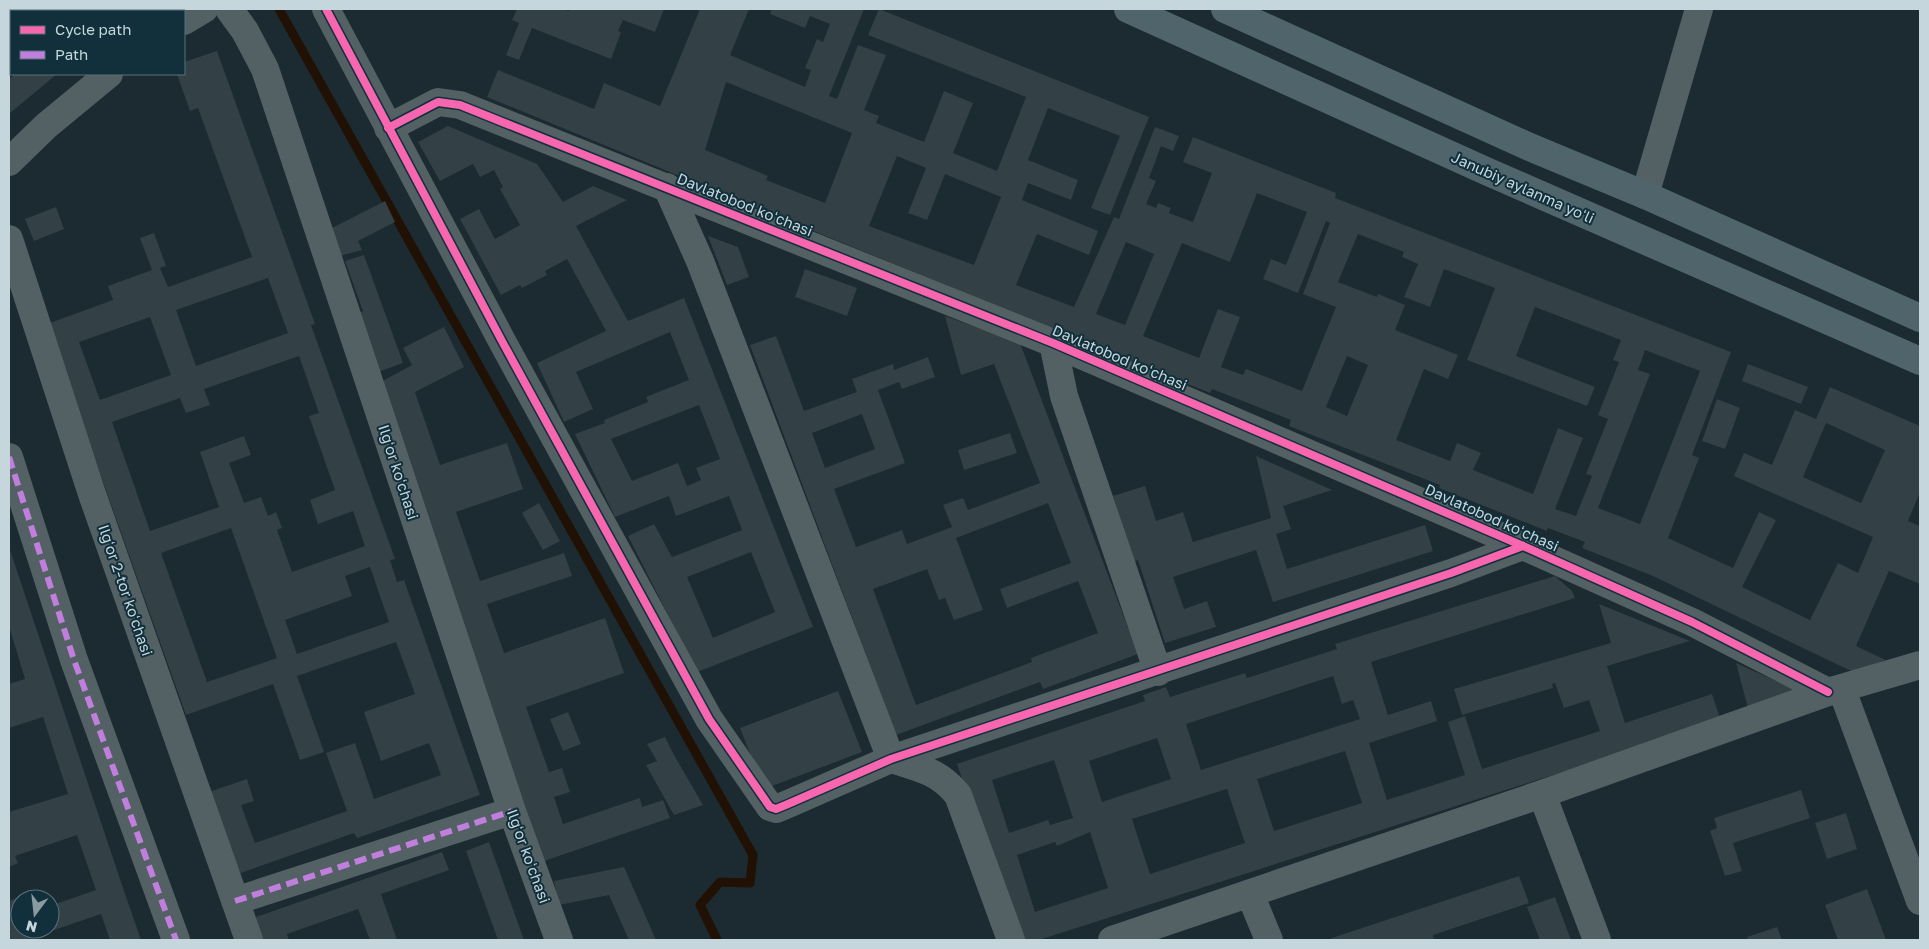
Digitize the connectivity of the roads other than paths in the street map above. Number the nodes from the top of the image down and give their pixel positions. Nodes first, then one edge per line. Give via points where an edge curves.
1 (204, 9) edge
2 (229, 9) edge
3 (326, 9) edge
4 (1128, 9) edge
5 (1225, 9) edge
6 (1699, 9) edge
7 (185, 20) edge
8 (108, 75) edge
9 (388, 128) junction
10 (9, 162) edge
11 (668, 187) junction
12 (1646, 195) junction
13 (9, 239) edge
14 (1920, 318) edge
15 (1053, 344) junction
16 (1920, 361) edge
17 (9, 458) edge
18 (1523, 546) junction
19 (1920, 665) edge
20 (1158, 672) junction
21 (1835, 691) junction
22 (891, 759) junction
23 (1542, 794) junction
24 (512, 811) junction
25 (1250, 894) junction
26 (235, 901) junction
27 (1920, 901) edge
28 (176, 940) edge
29 (249, 940) edge
30 (560, 940) edge
31 (1011, 940) edge
32 (1112, 940) edge
33 (1269, 940) edge
34 (1597, 940) edge

1 - 7 street
2 - 24 street, Ilgʻor koʻchasi via 265,69
3 - 9 street
4 - 16 highway, Janubiy aylanma yoʻli via 1486,171
5 - 12 highway via 1532,148
6 - 12 street
8 - 10 street via 46,126
9 - 11 street, Davlatobod koʻchasi via 438,102 452,103
9 - 22 street via 709,719 770,807 776,809
11 - 15 street, Davlatobod koʻchasi
11 - 22 street via 700,261
12 - 14 highway
13 - 26 street, Ilgʻor 2-tor koʻchasi via 92,494
15 - 18 street, Davlatobod koʻchasi
15 - 20 street via 1064,396
17 - 28 street via 74,660
18 - 20 street
18 - 21 street, Davlatobod koʻchasi
19 - 21 street
20 - 22 street
21 - 23 street
21 - 27 street
22 - 31 street via 935,773 958,795
23 - 25 street
23 - 34 street
24 - 26 street
24 - 30 street, Ilgʻor koʻchasi
25 - 32 street
25 - 33 street
26 - 29 street, Ilgʻor 2-tor koʻchasi

